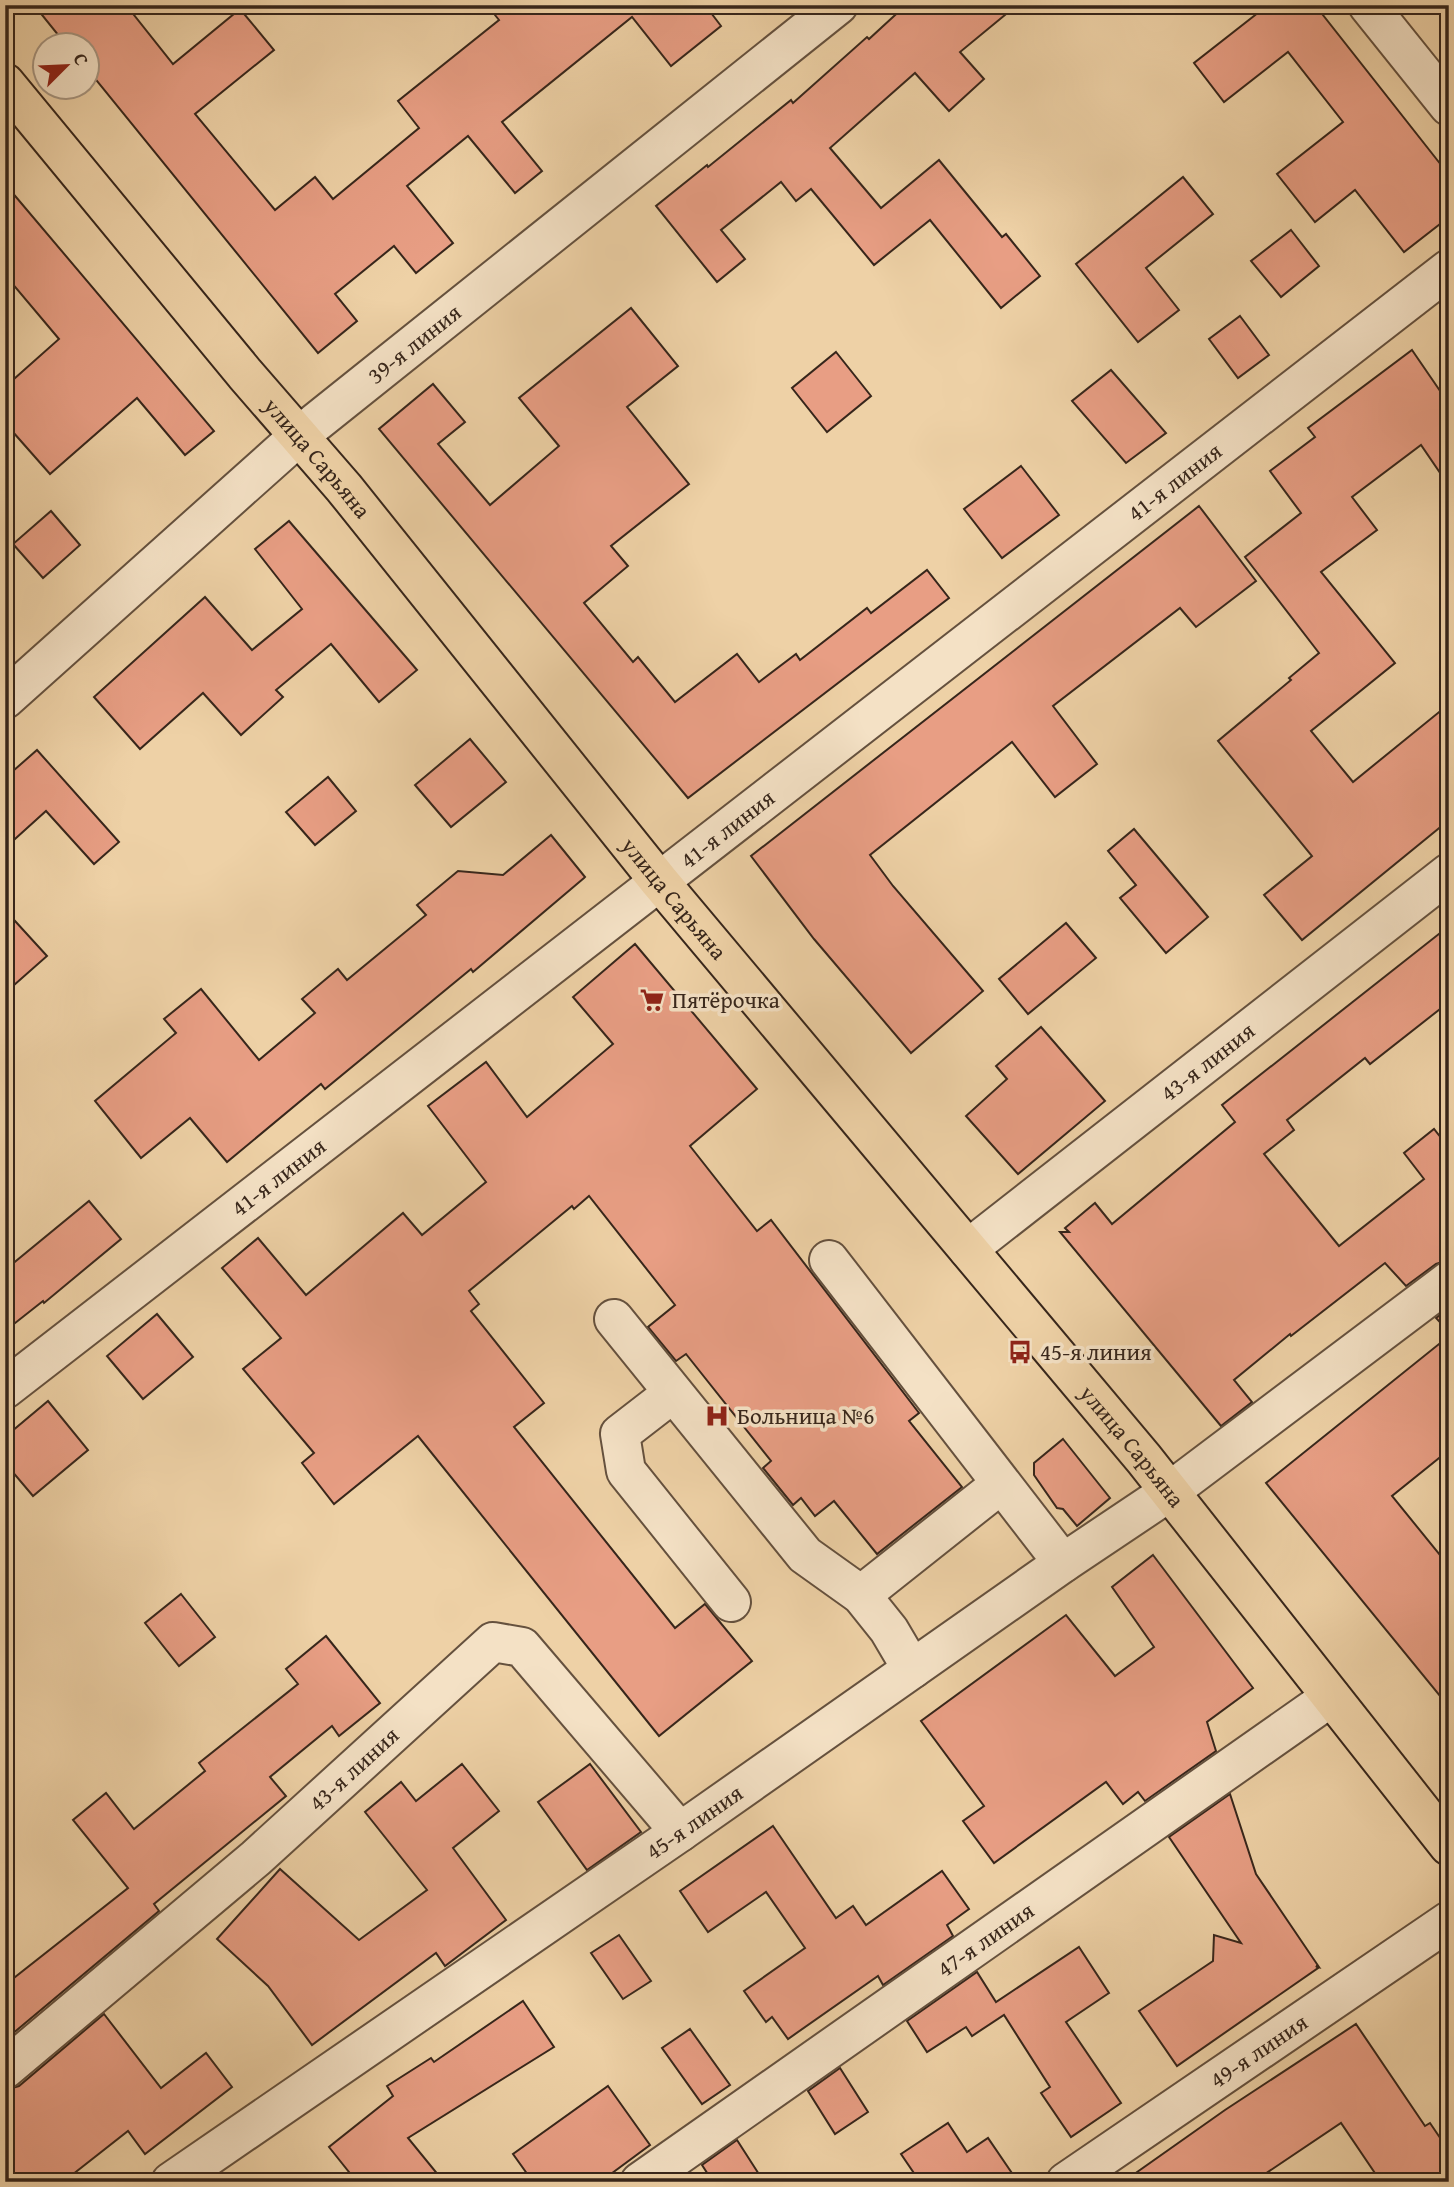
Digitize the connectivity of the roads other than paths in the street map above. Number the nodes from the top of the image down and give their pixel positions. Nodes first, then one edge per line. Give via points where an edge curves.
1 (838, 5) edge
2 (1368, 5) edge
3 (5, 83) edge
4 (1449, 106) edge
5 (1449, 269) edge
6 (300, 435) junction
7 (5, 699) edge
8 (1449, 873) edge
9 (659, 881) junction
10 (968, 1249) junction
11 (829, 1260) dead end
12 (1449, 1281) edge
13 (614, 1320) dead end
14 (5, 1389) edge
15 (673, 1393) junction
16 (1000, 1484) junction
17 (1169, 1492) junction
18 (1063, 1563) junction
19 (861, 1595) junction
20 (731, 1602) dead end
21 (912, 1669) junction
22 (1331, 1697) junction
23 (680, 1832) junction
24 (1449, 1846) edge
25 (1449, 1921) edge
26 (5, 2069) edge
27 (171, 2182) edge
28 (640, 2182) edge
29 (1066, 2182) edge

1 - 6 street, 39-я линия
2 - 4 street
3 - 6 main road, улица Сарьяна
5 - 9 street, 41-я линия
6 - 7 street, 39-я линия
6 - 9 main road, улица Сарьяна
8 - 10 street, 43-я линия
9 - 10 main road, улица Сарьяна
9 - 14 street, 41-я линия
10 - 17 main road, улица Сарьяна
11 - 16 street
12 - 17 street, 45-я линия
13 - 15 street
15 - 19 street via 805,1555
15 - 20 street via 620,1434 626,1471
16 - 18 street
16 - 19 street
17 - 18 street, 45-я линия
17 - 22 main road, улица Сарьяна
18 - 21 street, 45-я линия
19 - 21 street
21 - 23 street, 45-я линия
22 - 24 main road, улица Сарьяна
22 - 28 street, 47-я линия
23 - 26 street, 43-я линия via 522,1647 493,1642 256,1858
23 - 27 street, 45-я линия
25 - 29 street, 49-я линия

